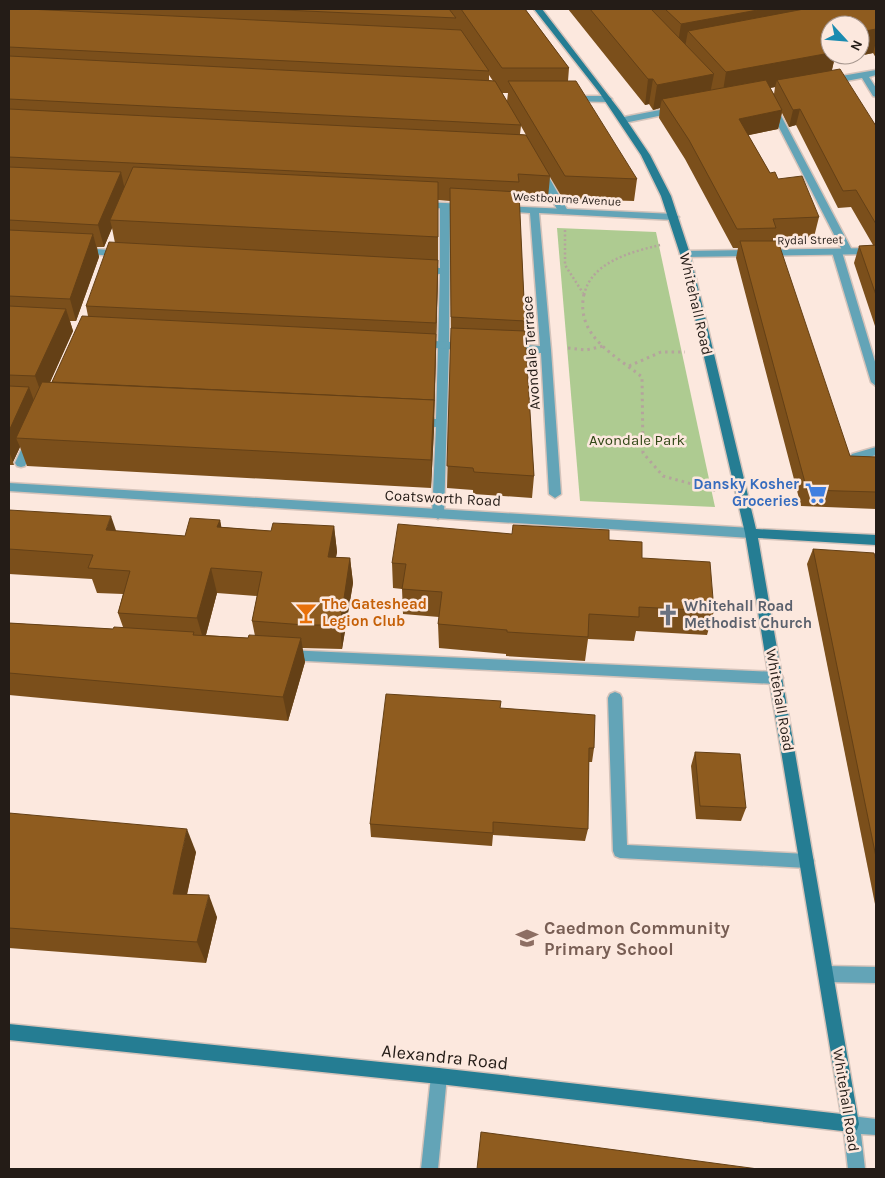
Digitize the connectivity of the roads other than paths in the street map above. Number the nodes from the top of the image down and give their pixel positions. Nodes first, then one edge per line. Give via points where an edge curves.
1 (538, 9) edge
2 (876, 73) edge
3 (864, 75) junction
4 (819, 83) edge
5 (764, 93) edge
6 (876, 94) edge
7 (562, 99) edge
8 (608, 100) junction
9 (681, 109) edge
10 (624, 120) junction
11 (535, 160) edge
12 (416, 204) edge
13 (445, 206) junction
14 (474, 207) edge
15 (494, 208) edge
16 (534, 210) junction
17 (563, 211) junction
18 (674, 216) junction
19 (69, 251) edge
20 (876, 251) edge
21 (843, 252) junction
22 (138, 254) edge
23 (685, 254) junction
24 (415, 269) edge
25 (445, 271) junction
26 (404, 344) edge
27 (444, 346) junction
28 (481, 347) edge
29 (500, 348) edge
30 (546, 350) junction
31 (876, 382) edge
32 (402, 421) edge
33 (442, 423) junction
34 (35, 430) edge
35 (876, 450) edge
36 (856, 457) edge
37 (21, 464) edge
38 (9, 487) edge
39 (555, 494) dead end
40 (438, 515) junction
41 (751, 532) junction
42 (876, 540) edge
43 (276, 654) edge
44 (776, 678) junction
45 (615, 698) dead end
46 (807, 861) junction
47 (826, 974) junction
48 (876, 975) edge
49 (9, 1032) edge
50 (439, 1076) junction
51 (851, 1124) junction
52 (876, 1128) edge
53 (429, 1169) edge
54 (857, 1169) edge

1 - 8 street, Whitehall Road
2 - 3 street
3 - 4 street
3 - 6 street
5 - 21 street
7 - 8 street
8 - 10 street, Whitehall Road
9 - 10 street
10 - 18 street, Whitehall Road via 658,179
11 - 17 street
12 - 13 street
13 - 14 street
13 - 25 street
15 - 16 street, Westbourne Avenue
16 - 17 street, Westbourne Avenue
16 - 30 street, Avondale Terrace
17 - 18 street, Westbourne Avenue
18 - 23 street, Whitehall Road
19 - 22 street
20 - 21 street, Rydal Street
21 - 23 street, Rydal Street
21 - 31 street
23 - 41 street, Whitehall Road
24 - 25 street
25 - 27 street
26 - 27 street
27 - 28 street
27 - 33 street
29 - 30 street
30 - 39 street, Avondale Terrace
32 - 33 street
33 - 40 street
34 - 37 street
35 - 36 street
38 - 40 street, Coatsworth Road
40 - 41 street, Coatsworth Road
41 - 42 street, Coatsworth Road
41 - 44 street, Whitehall Road
43 - 44 street
44 - 46 street, Whitehall Road
45 - 46 street via 620,851
46 - 47 street, Whitehall Road
47 - 48 street
47 - 51 street, Whitehall Road
49 - 50 street, Alexandra Road
50 - 51 street, Alexandra Road
50 - 53 street
51 - 52 street, Alexandra Road
51 - 54 street, Whitehall Road

